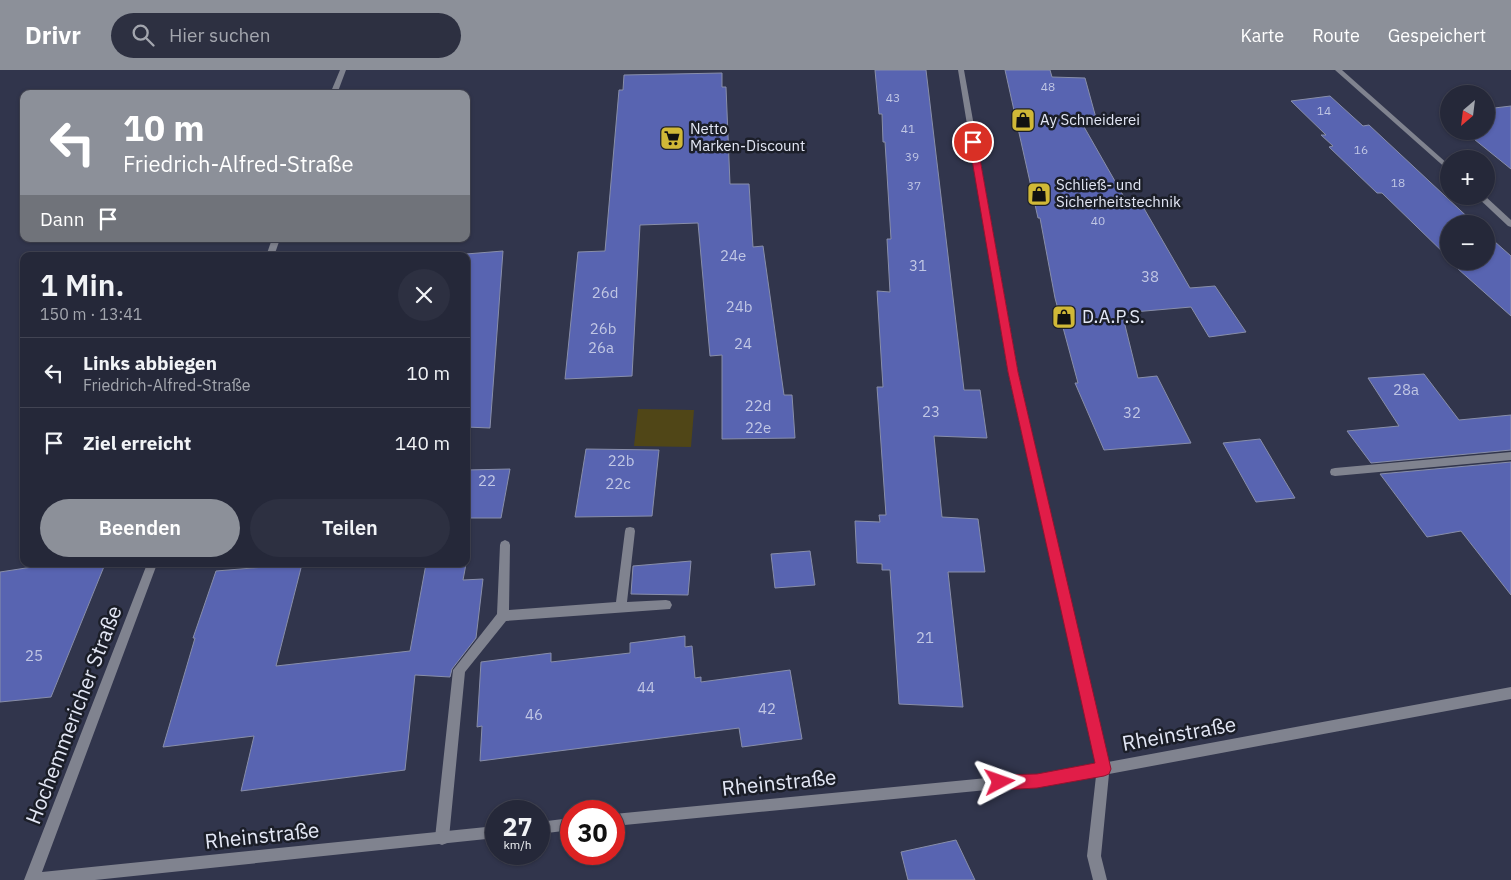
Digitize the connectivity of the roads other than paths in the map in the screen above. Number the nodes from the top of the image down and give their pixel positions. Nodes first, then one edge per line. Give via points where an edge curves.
1 (343, 70) edge
2 (961, 70) edge
3 (1338, 70) edge
4 (335, 90) edge
5 (1440, 161) edge
6 (1490, 205) edge
7 (1511, 224) edge
8 (1511, 456) edge
9 (1335, 472) dead end
10 (630, 531) dead end
11 (505, 545) dead end
12 (151, 567) edge
13 (666, 605) dead end
14 (621, 607) junction
15 (503, 616) junction
16 (1511, 693) edge
17 (1104, 769) junction
18 (625, 819) edge
19 (485, 833) edge
20 (442, 838) junction
21 (32, 880) edge
22 (1100, 880) edge

1 - 4 street
2 - 17 street via 1013,372
3 - 5 street
6 - 7 street
8 - 9 street
10 - 14 street
11 - 15 street
12 - 21 street, Hochemmericher Straße
13 - 14 street
14 - 15 street
15 - 20 street via 459,670
16 - 17 street, Rheinstraße
17 - 18 street, Rheinstraße via 1037,781
17 - 22 street via 1094,856
19 - 20 street, Rheinstraße
20 - 21 street, Rheinstraße

